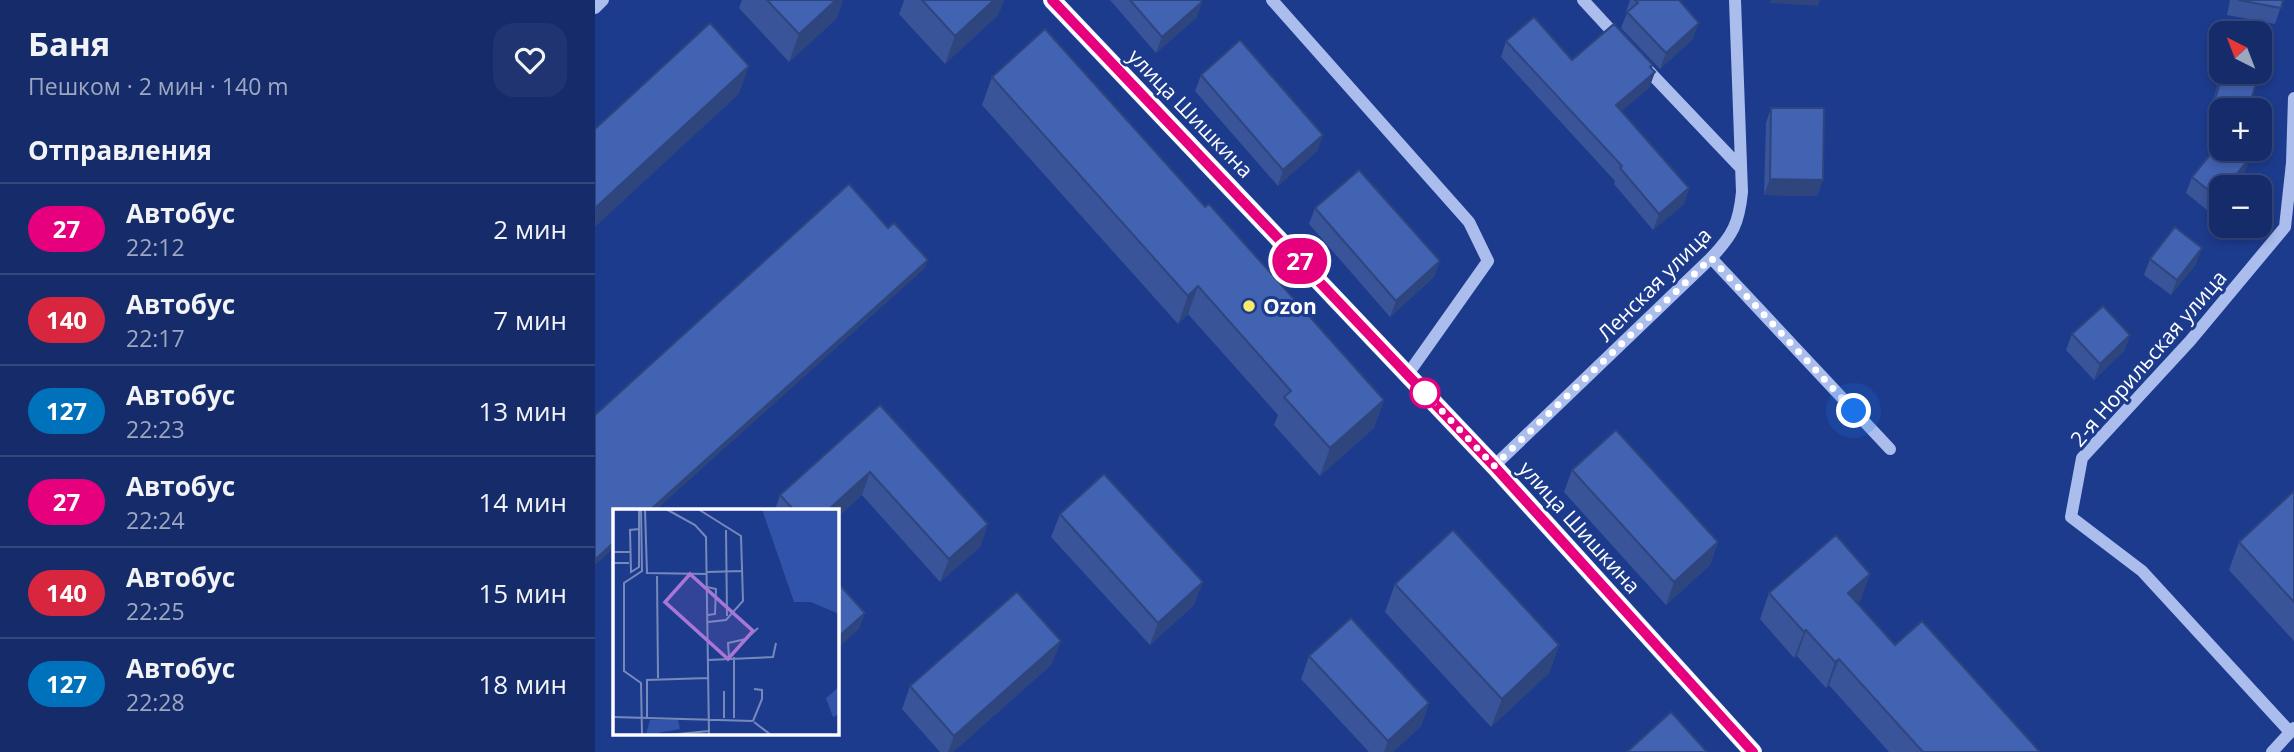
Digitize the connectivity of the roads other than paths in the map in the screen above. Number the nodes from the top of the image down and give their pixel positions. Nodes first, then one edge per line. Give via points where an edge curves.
1 (603, 0) edge
2 (1052, 0) edge
3 (1272, 0) edge
4 (1583, 0) edge
5 (1735, 0) edge
6 (595, 8) edge
7 (2294, 98) edge
8 (1739, 166) junction
9 (1711, 258) junction
10 (1408, 374) junction
11 (1890, 449) dead end
12 (1494, 466) junction
13 (2292, 730) edge
14 (1753, 752) edge
15 (2272, 752) edge

1 - 6 street
2 - 10 main road, улица Шишкина
3 - 10 street via 1469,222 1488,261
4 - 8 street
5 - 8 street, Ленская улица
7 - 13 street, 2-я Норильская улица via 2285,227 2190,341 2082,458 2071,517 2142,571
8 - 9 street, Ленская улица via 1739,215 1734,231
9 - 11 street
9 - 12 street, Ленская улица
10 - 12 main road, улица Шишкина
12 - 14 main road, улица Шишкина
13 - 15 street

